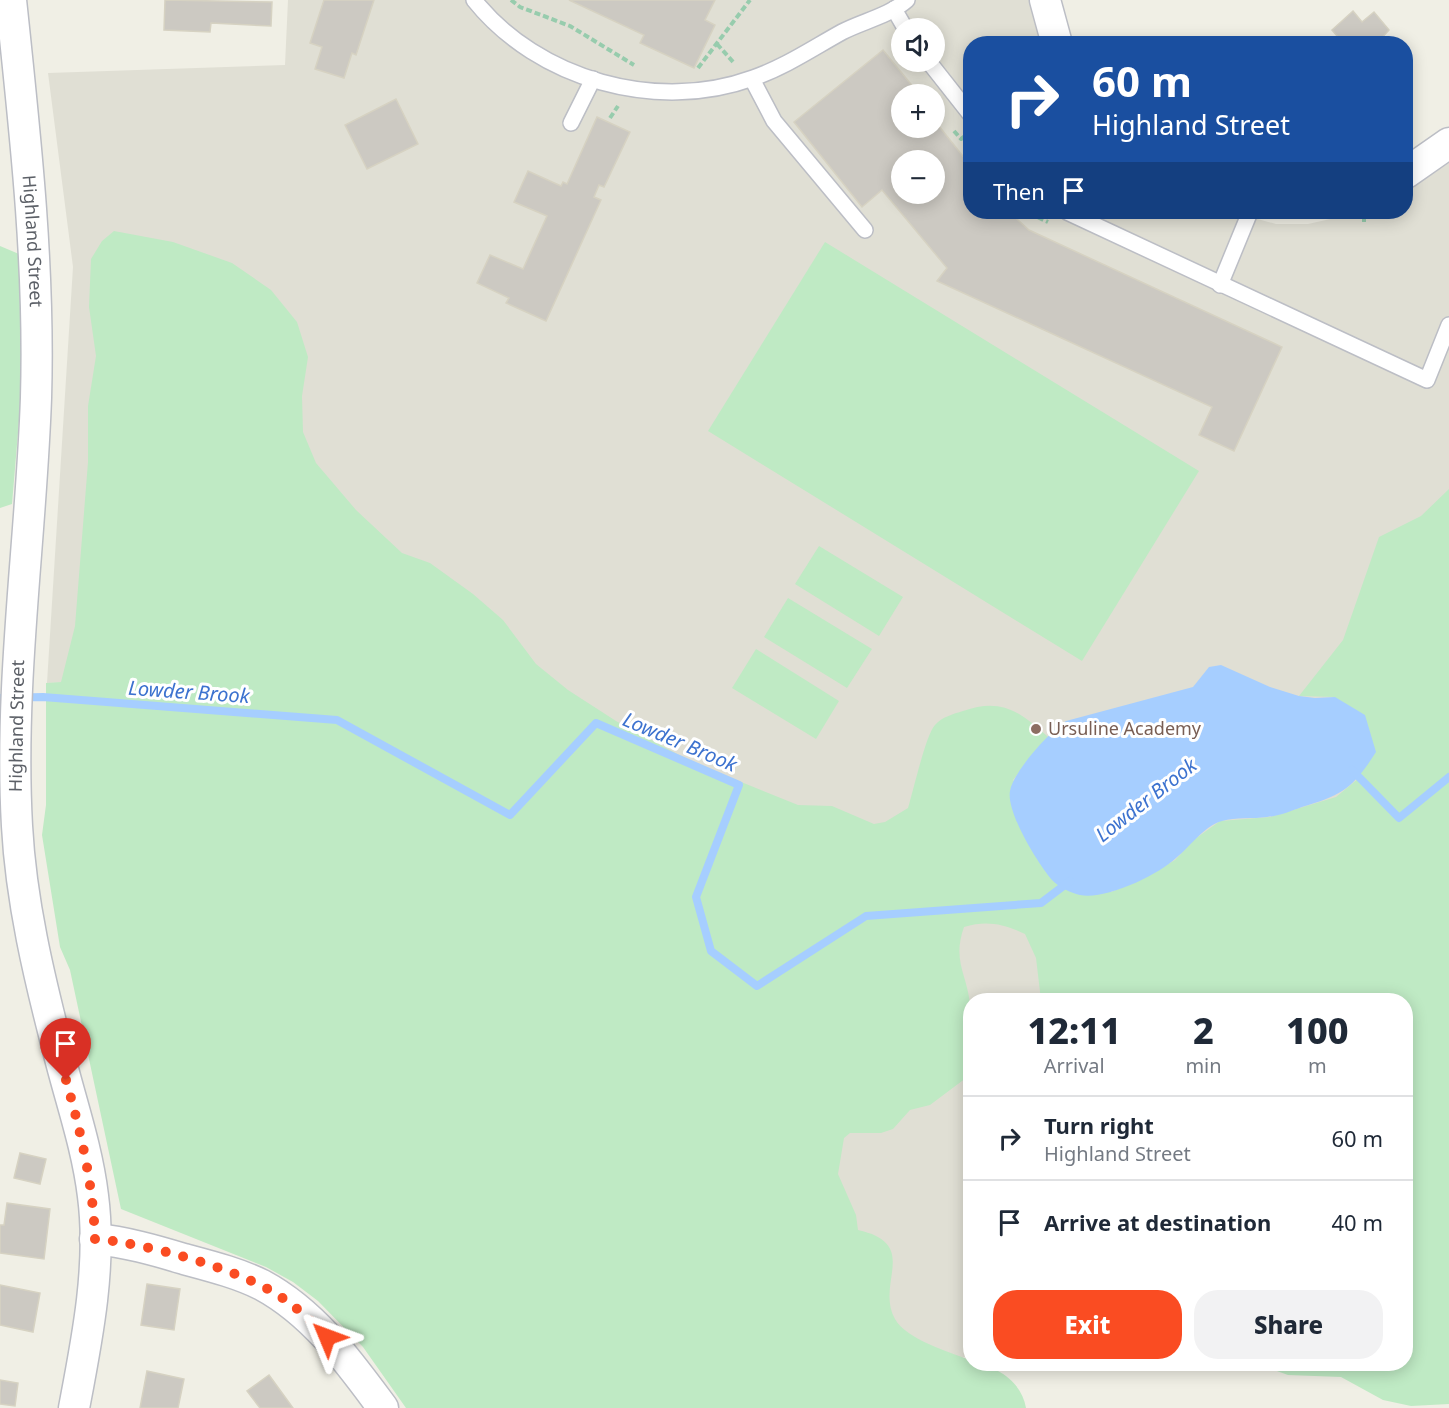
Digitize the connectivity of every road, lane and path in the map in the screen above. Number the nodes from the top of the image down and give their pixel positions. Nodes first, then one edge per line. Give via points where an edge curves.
1 (11, 0) edge
2 (474, 0) edge
3 (511, 0) edge
4 (750, 0) edge
5 (907, 0) edge
6 (1045, 0) edge
7 (894, 9) junction
8 (899, 18) edge
9 (1055, 36) edge
10 (717, 44) junction
11 (736, 64) dead end
12 (640, 67) dead end
13 (696, 70) dead end
14 (937, 72) edge
15 (592, 79) junction
16 (752, 79) junction
17 (10, 92) edge
18 (963, 105) edge
19 (572, 123) dead end
20 (1449, 143) edge
21 (1413, 168) edge
22 (1081, 219) edge
23 (1247, 219) edge
24 (865, 230) dead end
25 (1220, 285) junction
26 (1449, 325) edge
27 (95, 1239) junction
28 (74, 1408) edge
29 (383, 1408) edge

1 - 17 street, Highland Street
2 - 15 lane via 512,38
3 - 12 path via 570,26
4 - 10 path
5 - 7 lane
6 - 9 street
7 - 8 lane
7 - 16 lane
10 - 11 path
10 - 13 path
14 - 18 lane
15 - 16 lane via 663,94
15 - 19 lane
16 - 24 lane via 774,121
17 - 27 street, Highland Street via 34,227 36,375 16,720 15,784 22,881 58,1049 88,1161
20 - 21 street
22 - 25 lane
23 - 25 lane
25 - 26 lane via 1427,380
27 - 28 street, Highland Street via 88,1326
27 - 29 street via 147,1248 261,1285 295,1307 327,1337

